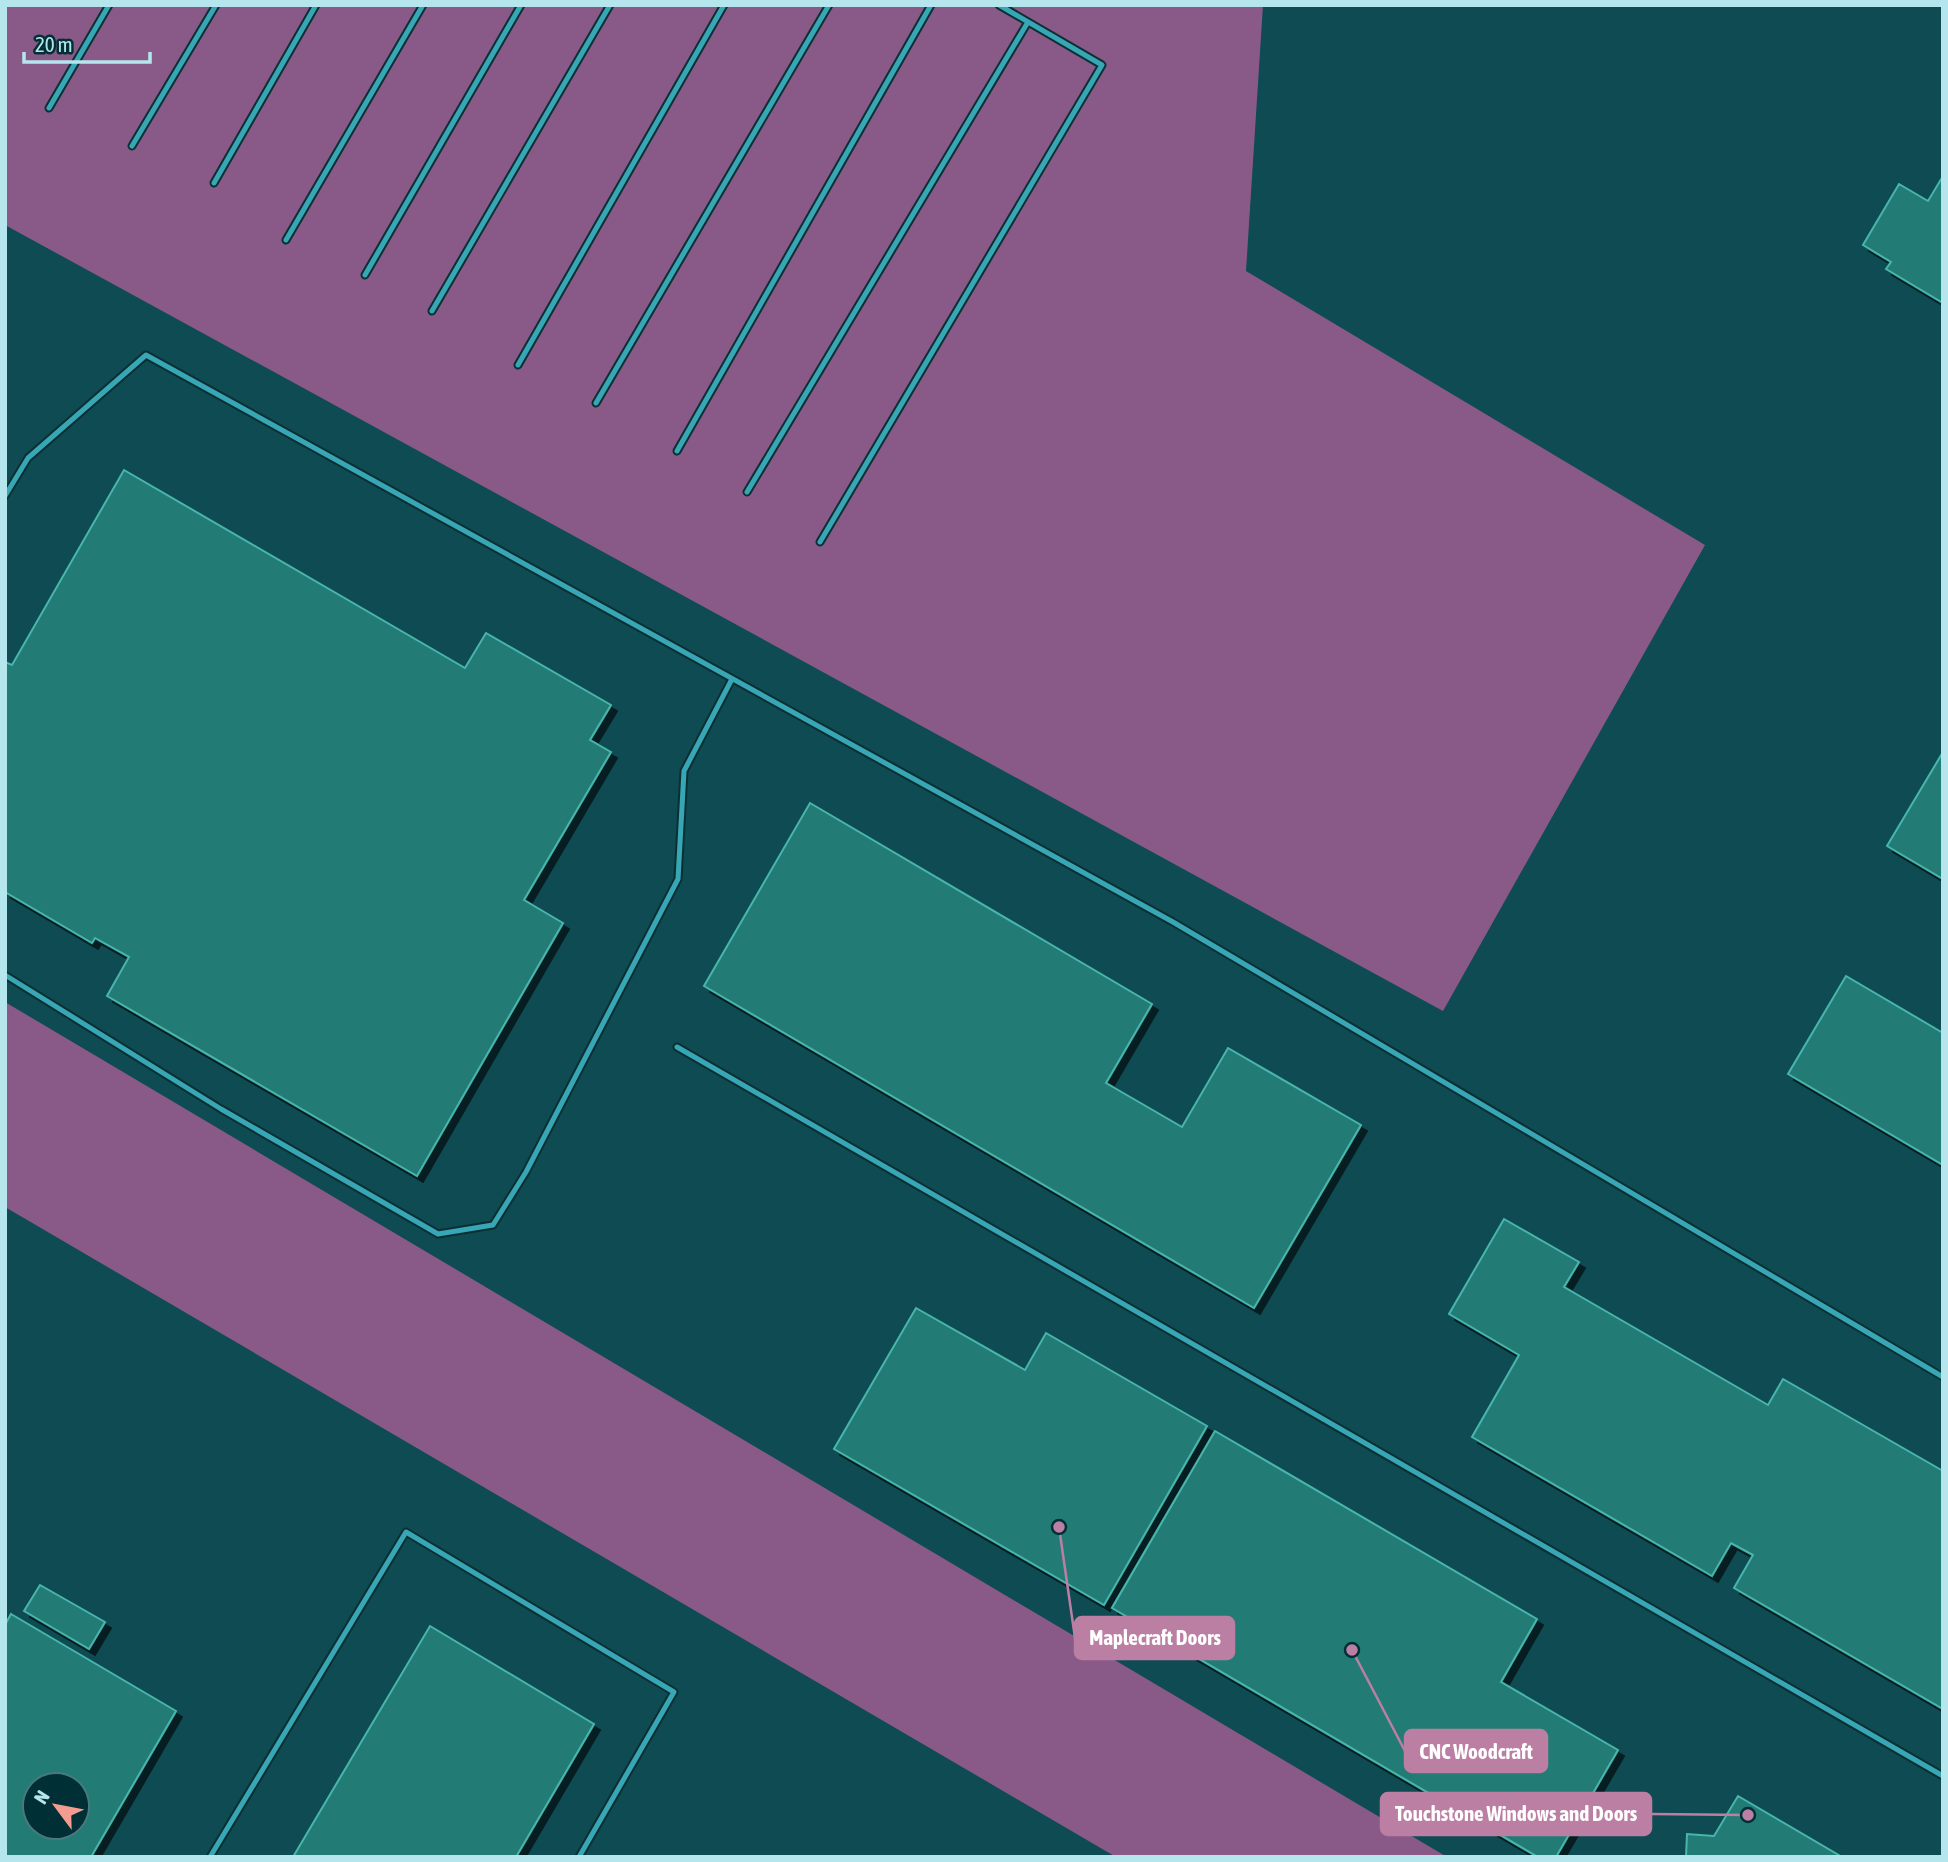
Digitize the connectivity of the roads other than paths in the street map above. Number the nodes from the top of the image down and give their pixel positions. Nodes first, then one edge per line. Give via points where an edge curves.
1 (109, 5) edge
2 (216, 5) edge
3 (316, 5) edge
4 (423, 5) edge
5 (521, 5) edge
6 (610, 5) edge
7 (724, 5) edge
8 (829, 5) edge
9 (931, 5) edge
10 (999, 5) edge
11 (1028, 22) junction
12 (48, 108) dead end
13 (131, 146) dead end
14 (214, 183) dead end
15 (286, 240) dead end
16 (365, 275) dead end
17 (432, 311) dead end
18 (518, 365) dead end
19 (596, 403) dead end
20 (677, 451) dead end
21 (747, 492) dead end
22 (5, 496) edge
23 (820, 542) dead end
24 (732, 679) junction
25 (5, 975) edge
26 (677, 1047) dead end
27 (1943, 1377) edge
28 (1943, 1776) edge
29 (210, 1857) edge
30 (579, 1857) edge

1 - 12 lane
2 - 13 lane
3 - 14 lane
4 - 15 lane
5 - 16 lane
6 - 17 lane
7 - 18 lane
8 - 19 lane
9 - 20 lane
10 - 11 lane
11 - 21 lane
11 - 23 lane via 1102,65
22 - 24 lane via 28,458 146,355
24 - 25 lane via 684,771 678,879 526,1172 493,1225 438,1234 221,1109
24 - 27 lane via 1173,922
26 - 28 lane
29 - 30 lane via 406,1532 674,1692

